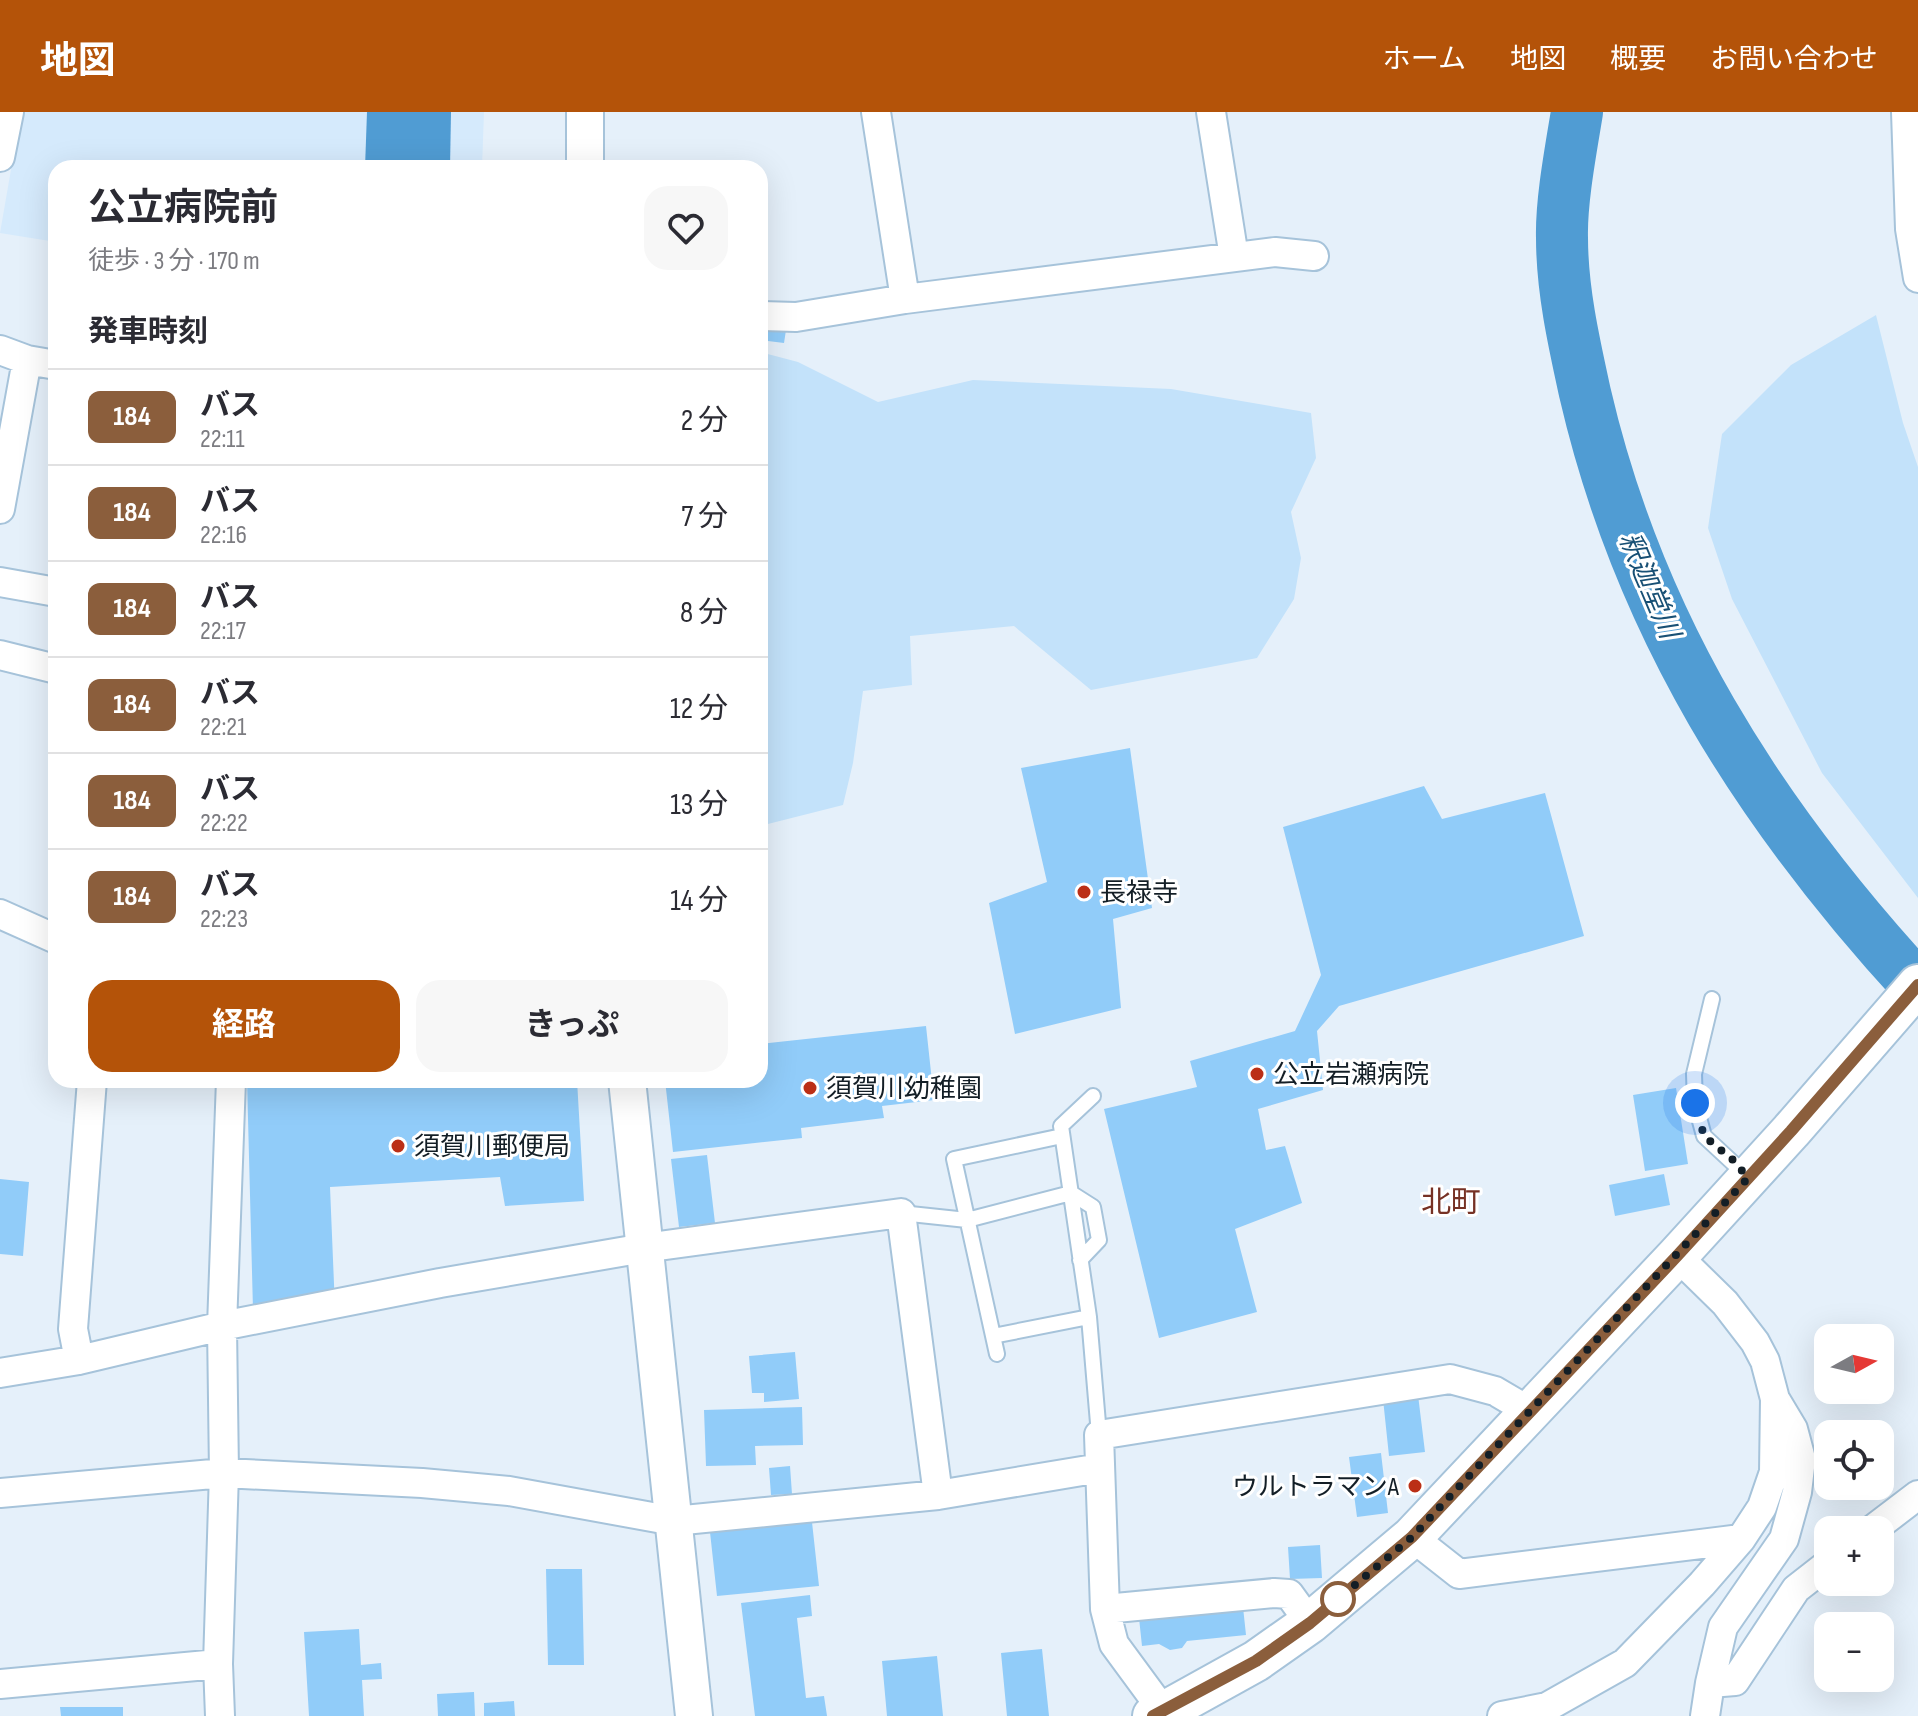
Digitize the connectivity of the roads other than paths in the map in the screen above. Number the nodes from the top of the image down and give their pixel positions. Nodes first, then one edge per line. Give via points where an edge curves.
1 (9, 112) edge
2 (585, 112) edge
3 (876, 112) edge
4 (1211, 112) edge
5 (1906, 112) edge
6 (0, 157) edge
7 (585, 160) edge
8 (1314, 256) dead end
9 (1234, 257) junction
10 (1918, 278) edge
11 (905, 299) junction
12 (768, 316) edge
13 (0, 350) edge
14 (27, 360) junction
15 (48, 364) edge
16 (0, 509) edge
17 (0, 582) edge
18 (48, 591) edge
19 (0, 655) edge
20 (48, 667) edge
21 (0, 914) edge
22 (48, 935) edge
23 (1918, 985) edge
24 (1712, 999) dead end
25 (91, 1088) edge
26 (231, 1088) edge
27 (628, 1088) edge
28 (1093, 1096) dead end
29 (1062, 1136) junction
30 (1748, 1178) junction
31 (1071, 1193) junction
32 (901, 1213) junction
33 (967, 1220) junction
34 (644, 1248) junction
35 (1677, 1256) junction
36 (1080, 1260) junction
37 (1089, 1317) junction
38 (222, 1326) junction
39 (993, 1336) junction
40 (997, 1354) dead end
41 (79, 1360) junction
42 (0, 1373) edge
43 (1775, 1399) junction
44 (1529, 1411) junction
45 (1099, 1435) junction
46 (1100, 1468) junction
47 (224, 1473) junction
48 (0, 1493) edge
49 (938, 1495) junction
50 (1918, 1495) edge
51 (1890, 1516) edge
52 (674, 1521) junction
53 (1412, 1537) junction
54 (1741, 1539) junction
55 (1814, 1575) edge
56 (1105, 1609) junction
57 (1310, 1623) junction
58 (218, 1664) junction
59 (1710, 1683) junction
60 (0, 1684) edge
61 (1165, 1715) edge
62 (220, 1716) edge
63 (694, 1716) edge
64 (1502, 1716) edge
65 (1705, 1716) edge

1 - 6 street
2 - 7 street
3 - 11 street
4 - 9 street
5 - 10 street via 1910,229
8 - 9 street via 1275,252
9 - 11 street
11 - 12 street via 796,317
13 - 14 street
14 - 15 street
14 - 16 street
17 - 18 street
19 - 20 street
21 - 22 street
23 - 30 main road
24 - 30 lane via 1694,1074 1695,1103 1704,1136
25 - 41 street via 73,1329
26 - 38 street
27 - 34 street
28 - 29 lane via 1061,1126
29 - 31 lane
29 - 33 lane via 954,1159
30 - 35 main road
31 - 33 lane
31 - 36 lane
31 - 36 lane via 1093,1207 1099,1240
32 - 33 lane
32 - 34 street
32 - 49 street
33 - 39 lane
34 - 38 street
34 - 52 street
35 - 43 street via 1755,1342
35 - 44 main road
36 - 37 lane
37 - 39 lane
37 - 45 lane
38 - 41 street
38 - 47 street
39 - 40 lane
41 - 42 street
43 - 54 street via 1774,1472 1762,1507
43 - 59 street via 1793,1429 1801,1459 1797,1492 1784,1539 1723,1627
44 - 45 street via 1495,1391 1450,1379
44 - 53 main road
45 - 46 street
46 - 49 street
46 - 56 street
47 - 48 street
47 - 52 street via 509,1491
47 - 58 street
49 - 52 street
50 - 51 street
52 - 63 street
53 - 54 street via 1459,1574
53 - 57 main road
54 - 64 street via 1625,1663 1547,1707
55 - 59 street via 1796,1589 1735,1681
56 - 57 street via 1289,1594
56 - 61 street via 1114,1644
57 - 61 main road
58 - 60 street
58 - 62 street
59 - 65 street

